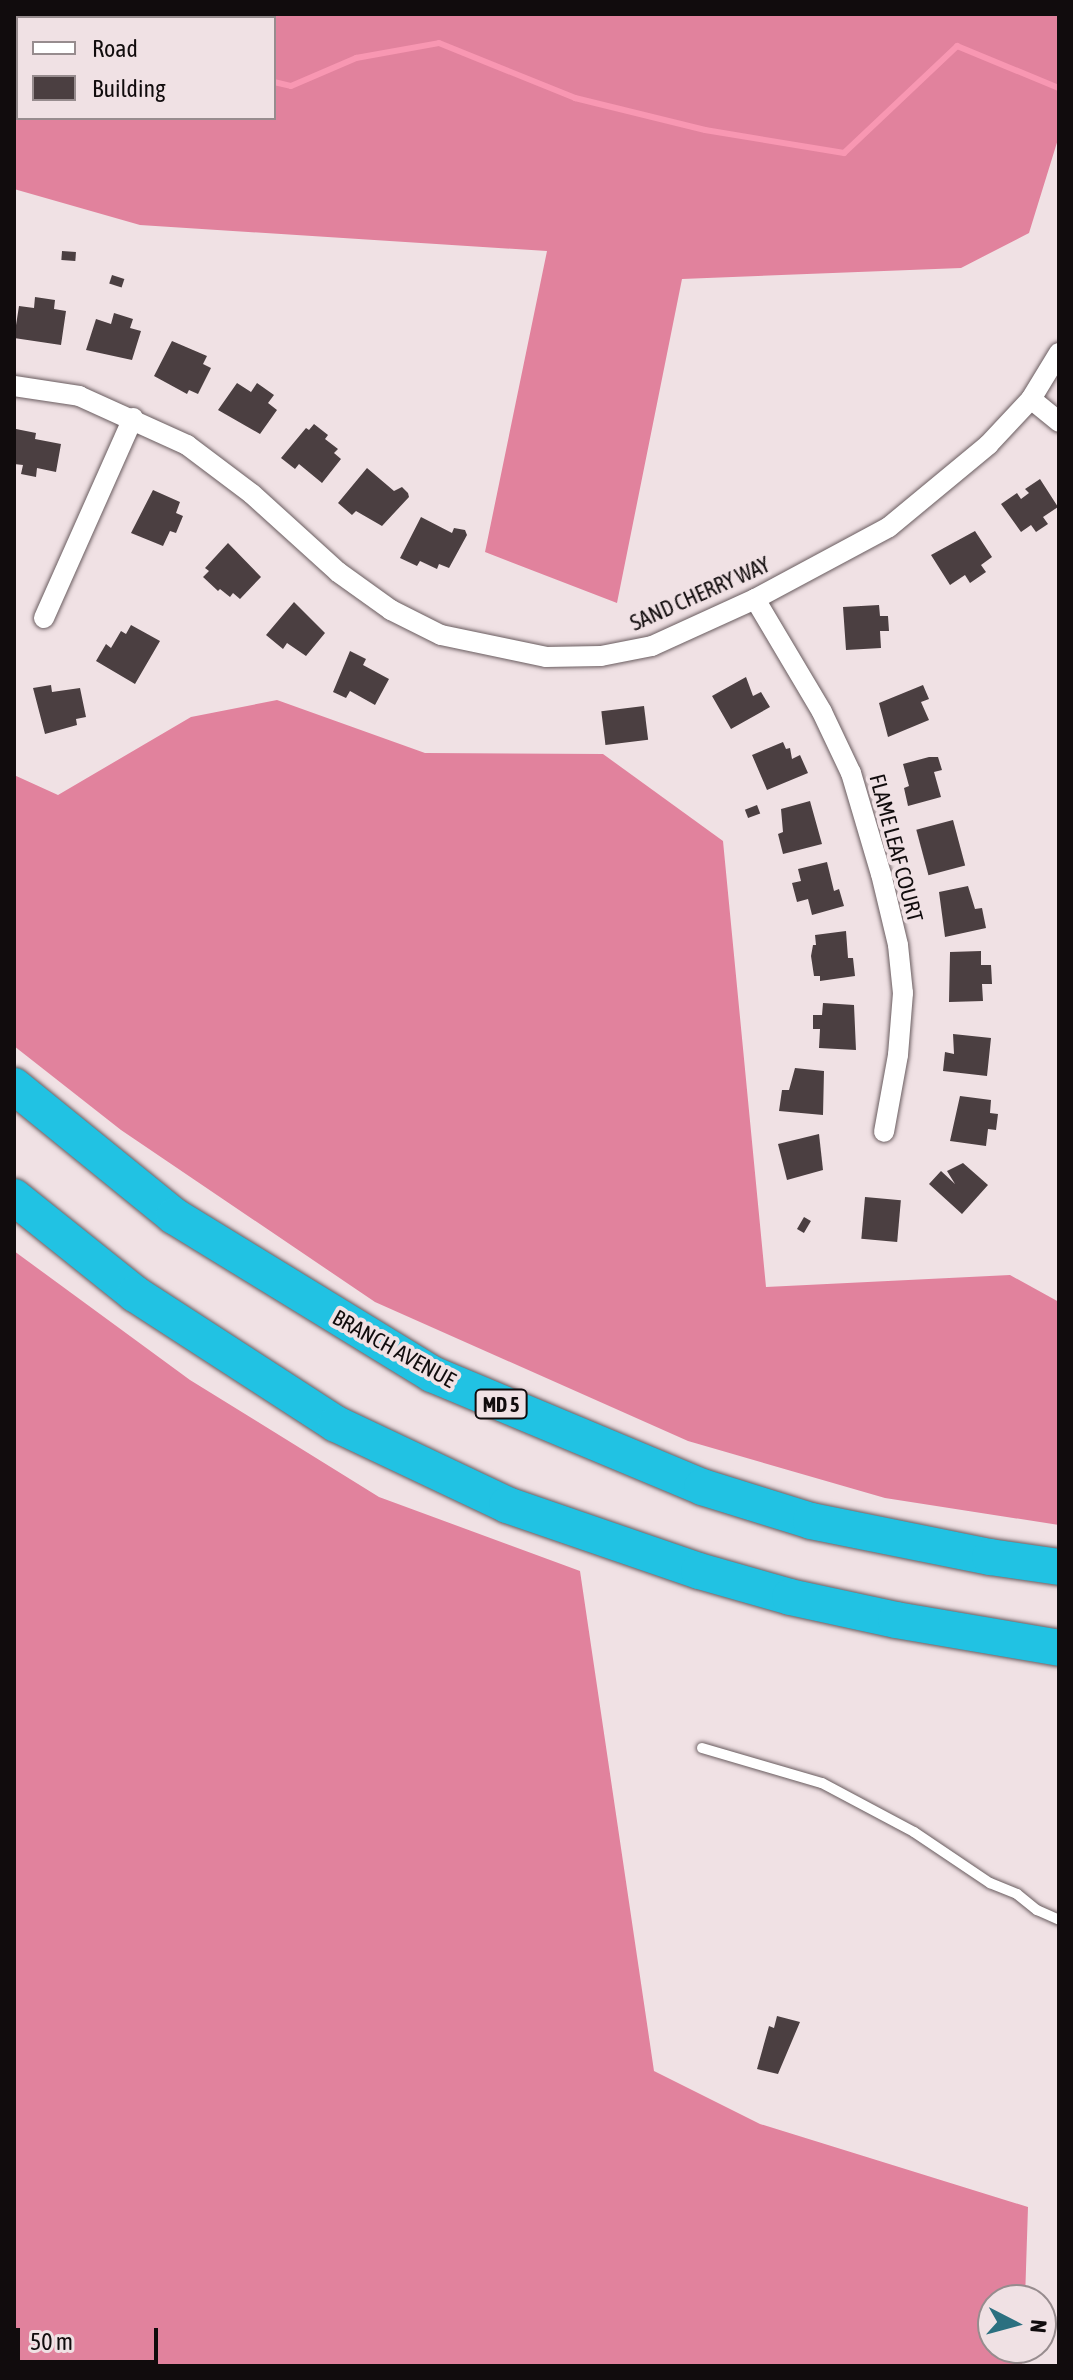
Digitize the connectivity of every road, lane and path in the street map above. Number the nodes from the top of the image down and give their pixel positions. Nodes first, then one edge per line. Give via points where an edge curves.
1 (1059, 353) edge
2 (14, 386) edge
3 (1031, 399) junction
4 (133, 418) junction
5 (1059, 422) edge
6 (755, 599) junction
7 (44, 618) dead end
8 (14, 1086) edge
9 (884, 1132) dead end
10 (14, 1197) edge
11 (1059, 1567) edge
12 (1059, 1648) edge
13 (702, 1748) dead end
14 (1059, 1920) edge

1 - 3 street, SAND CHERRY WAY
2 - 4 street, SAND CHERRY WAY via 79,396
3 - 5 street
3 - 6 street, SAND CHERRY WAY via 988,445 889,527
4 - 6 street, SAND CHERRY WAY via 187,445 252,494 338,572 391,610 441,635 546,657 601,656 652,646
4 - 7 street
6 - 9 street, FLAME LEAF COURT via 822,712 851,773 881,874 903,993
8 - 11 highway, BRANCH AVENUE / MD 5 via 174,1216 432,1374 702,1487 811,1521
10 - 12 highway via 135,1294 336,1424 507,1505 790,1597
13 - 14 lane via 822,1783

